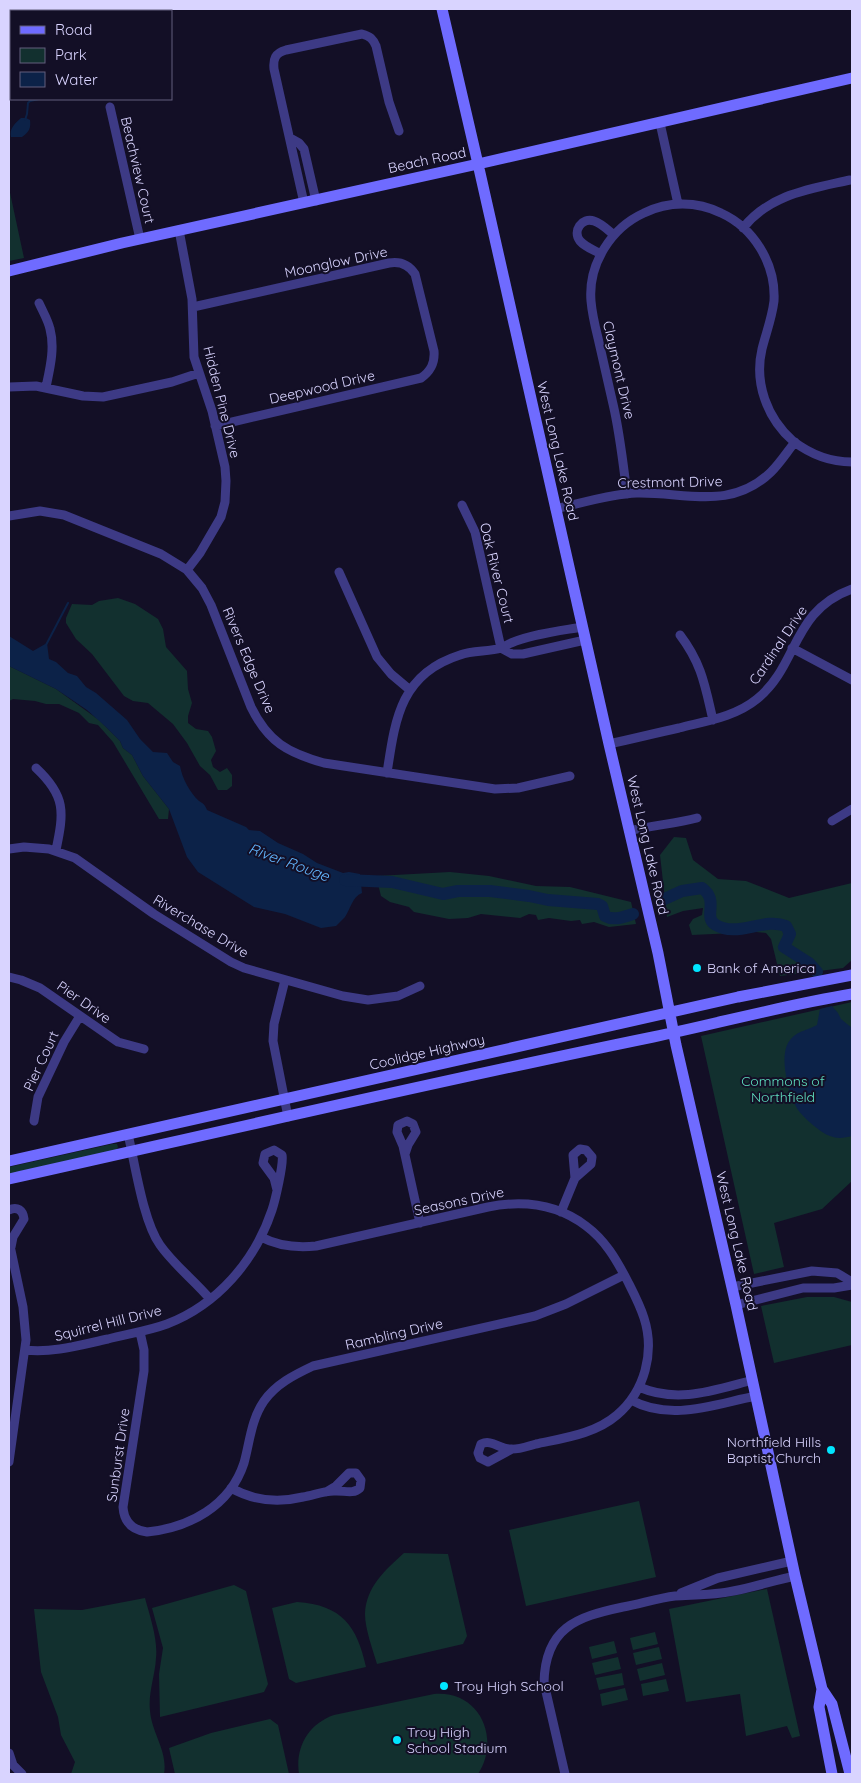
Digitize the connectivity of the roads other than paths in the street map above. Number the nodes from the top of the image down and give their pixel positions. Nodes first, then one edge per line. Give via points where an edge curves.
1 (442, 9) edge
2 (852, 78) edge
3 (110, 107) dead end
4 (660, 123) junction
5 (399, 131) dead end
6 (478, 164) junction
7 (850, 180) dead end
8 (310, 202) junction
9 (678, 204) junction
10 (743, 228) junction
11 (179, 230) junction
12 (614, 235) junction
13 (140, 239) junction
14 (601, 254) junction
15 (9, 271) edge
16 (39, 303) dead end
17 (193, 307) junction
18 (431, 369) joint
19 (199, 373) junction
20 (9, 387) edge
21 (46, 387) junction
22 (215, 426) junction
23 (795, 442) junction
24 (852, 462) edge
25 (627, 494) junction
26 (462, 505) dead end
27 (555, 509) junction
28 (9, 516) edge
29 (187, 570) junction
30 (339, 572) dead end
31 (852, 589) edge
32 (582, 627) junction
33 (680, 636) dead end
34 (585, 640) junction
35 (502, 648) junction
36 (792, 648) junction
37 (852, 680) edge
38 (410, 690) junction
39 (713, 720) junction
40 (609, 744) junction
41 (36, 768) dead end
42 (387, 773) junction
43 (570, 776) dead end
44 (852, 809) edge
45 (697, 818) dead end
46 (832, 821) dead end
47 (629, 831) junction
48 (9, 849) edge
49 (56, 850) junction
50 (852, 975) edge
51 (9, 977) edge
52 (285, 980) junction
53 (806, 983) junction
54 (420, 986) dead end
55 (781, 988) junction
56 (852, 994) edge
57 (804, 1002) junction
58 (779, 1007) junction
59 (670, 1012) junction
60 (80, 1016) junction
61 (586, 1032) junction
62 (674, 1032) junction
63 (558, 1038) junction
64 (144, 1049) dead end
65 (578, 1052) junction
66 (553, 1058) junction
67 (285, 1099) junction
68 (288, 1116) junction
69 (34, 1120) dead end
70 (128, 1134) junction
71 (132, 1152) junction
72 (405, 1154) dead end
73 (9, 1161) edge
74 (575, 1178) dead end
75 (9, 1180) edge
76 (277, 1190) dead end
77 (9, 1210) edge
78 (561, 1212) junction
79 (420, 1223) junction
80 (261, 1237) junction
81 (9, 1241) edge
82 (12, 1254) junction
83 (624, 1275) junction
84 (852, 1283) edge
85 (732, 1287) junction
86 (210, 1299) junction
87 (736, 1305) junction
88 (140, 1332) junction
89 (25, 1350) junction
90 (753, 1380) junction
91 (638, 1388) junction
92 (756, 1396) junction
93 (631, 1400) junction
94 (10, 1450) edge
95 (512, 1450) dead end
96 (9, 1462) edge
97 (231, 1488) junction
98 (326, 1492) dead end
99 (792, 1561) junction
100 (795, 1576) junction
101 (674, 1596) junction
102 (822, 1689) junction
103 (9, 1761) edge
104 (831, 1772) edge
105 (849, 1772) edge
106 (22, 1774) edge
107 (565, 1774) edge

1 - 6 main road, West Long Lake Road
2 - 4 main road, Beach Road
3 - 13 street, Beachview Court
4 - 6 main road, Beach Road
4 - 9 street
5 - 8 street via 388,102 373,39 362,34 282,51 275,57 274,69 290,138
6 - 8 main road, Beach Road
6 - 27 main road, West Long Lake Road
7 - 10 street via 777,199 759,210
8 - 11 main road, Beach Road
9 - 10 street, Claymont Drive via 718,211
9 - 12 street, Claymont Drive via 642,214
10 - 23 street, Claymont Drive via 757,242 766,258 774,289 760,360 762,390 774,419
11 - 13 main road, Beach Road
11 - 17 street, Hidden Pine Drive
12 - 14 street, Claymont Drive
12 - 14 street via 594,220 579,226 577,234 580,240
13 - 15 main road, Beach Road
14 - 25 street, Claymont Drive via 592,277 590,300 620,438
16 - 21 street via 50,326 52,339
17 - 18 street, Moonglow Drive via 399,262 412,270 417,280 434,352
17 - 19 street, Hidden Pine Drive via 194,349
18 - 22 street, Deepwood Drive via 416,380
19 - 21 street via 103,397
19 - 22 street, Hidden Pine Drive
20 - 21 street
22 - 29 street, Hidden Pine Drive via 226,474 225,502 216,527
23 - 24 street, Claymont Drive via 820,456
23 - 25 street, Crestmont Drive via 764,478 736,493 714,498
25 - 27 street, Crestmont Drive
26 - 35 street, Oak River Court via 475,532
27 - 32 main road, West Long Lake Road
28 - 29 street, Rivers Edge Drive via 40,512 64,515 161,554
29 - 42 street, Rivers Edge Drive via 206,595 254,712 274,740 300,756
30 - 38 street via 377,657
31 - 36 street, Cardinal Drive via 818,609
32 - 34 main road, West Long Lake Road
32 - 35 street via 521,640
33 - 39 street via 700,667
34 - 35 street via 524,654 512,654
34 - 40 main road, West Long Lake Road
35 - 38 street via 450,658 428,672
36 - 37 street
36 - 39 street, Cardinal Drive via 776,678 758,699 734,714
38 - 42 street via 396,719
39 - 40 street, Cardinal Drive
40 - 47 main road, West Long Lake Road
41 - 49 street via 55,788 60,799 61,825
42 - 43 street, Rivers Edge Drive via 495,789 518,788
44 - 46 street
45 - 47 street
47 - 59 main road, West Long Lake Road
48 - 49 street, Riverchase Drive
49 - 52 street, Riverchase Drive via 83,864 231,962
50 - 53 main road, Coolidge Highway
51 - 60 street, Pier Drive via 36,986
52 - 54 street, Riverchase Drive via 368,1000 398,996
52 - 67 street via 273,1033
53 - 55 main road, Coolidge Highway
53 - 57 main road via 800,991
55 - 58 main road via 785,1000
55 - 59 main road, Coolidge Highway
56 - 57 main road
57 - 58 main road
58 - 62 main road
59 - 61 main road, Coolidge Highway
59 - 62 main road, West Long Lake Road
60 - 64 street, Pier Drive via 122,1044
60 - 69 street, Pier Court via 38,1098
61 - 63 main road, Coolidge Highway
61 - 65 main road via 578,1041
62 - 65 main road
62 - 85 main road, West Long Lake Road
63 - 66 main road via 558,1054
63 - 67 main road, Coolidge Highway
65 - 66 main road
66 - 68 main road
67 - 68 street
67 - 70 main road, Coolidge Highway
68 - 71 main road
70 - 71 street
70 - 73 main road, Coolidge Highway
71 - 75 main road
71 - 86 street via 152,1232 170,1257
72 - 79 street
74 - 78 street
76 - 80 street, Squirrel Hill Drive
77 - 82 street via 20,1210 24,1220 13,1237
78 - 79 street, Seasons Drive via 535,1204 505,1204
78 - 83 street, Seasons Drive via 587,1226 600,1238
79 - 80 street, Seasons Drive via 305,1247 276,1244
80 - 86 street, Squirrel Hill Drive via 237,1273
81 - 82 street
82 - 89 street via 25,1316
83 - 91 street, Seasons Drive via 647,1327 648,1354
83 - 97 street, Rambling Drive via 536,1316 313,1366 295,1374 274,1390 261,1407 251,1429 244,1462
84 - 85 street via 837,1273 812,1271
84 - 87 street via 834,1288 803,1288
85 - 87 main road, West Long Lake Road
86 - 88 street, Squirrel Hill Drive via 179,1318
87 - 90 main road, West Long Lake Road
88 - 89 street, Squirrel Hill Drive via 59,1350
88 - 97 street, Sunburst Drive via 144,1370 123,1507 128,1523 147,1532 183,1524 207,1513
89 - 94 street
90 - 91 street via 680,1396 655,1394
90 - 92 main road, West Long Lake Road
91 - 93 street, Seasons Drive
92 - 93 street via 680,1411 654,1408
92 - 99 main road, West Long Lake Road
93 - 95 street, Seasons Drive via 611,1420 595,1429
94 - 96 street
97 - 98 street via 252,1497 272,1500
99 - 100 main road, West Long Lake Road
99 - 101 street via 718,1578
100 - 101 street via 722,1593
100 - 102 main road, West Long Lake Road
101 - 107 street via 585,1617 567,1628 554,1643 546,1663 544,1683
102 - 104 main road, West Long Lake Road via 819,1707
102 - 105 main road, West Long Lake Road via 832,1704
103 - 106 street
104 - 105 main road via 840,1764

